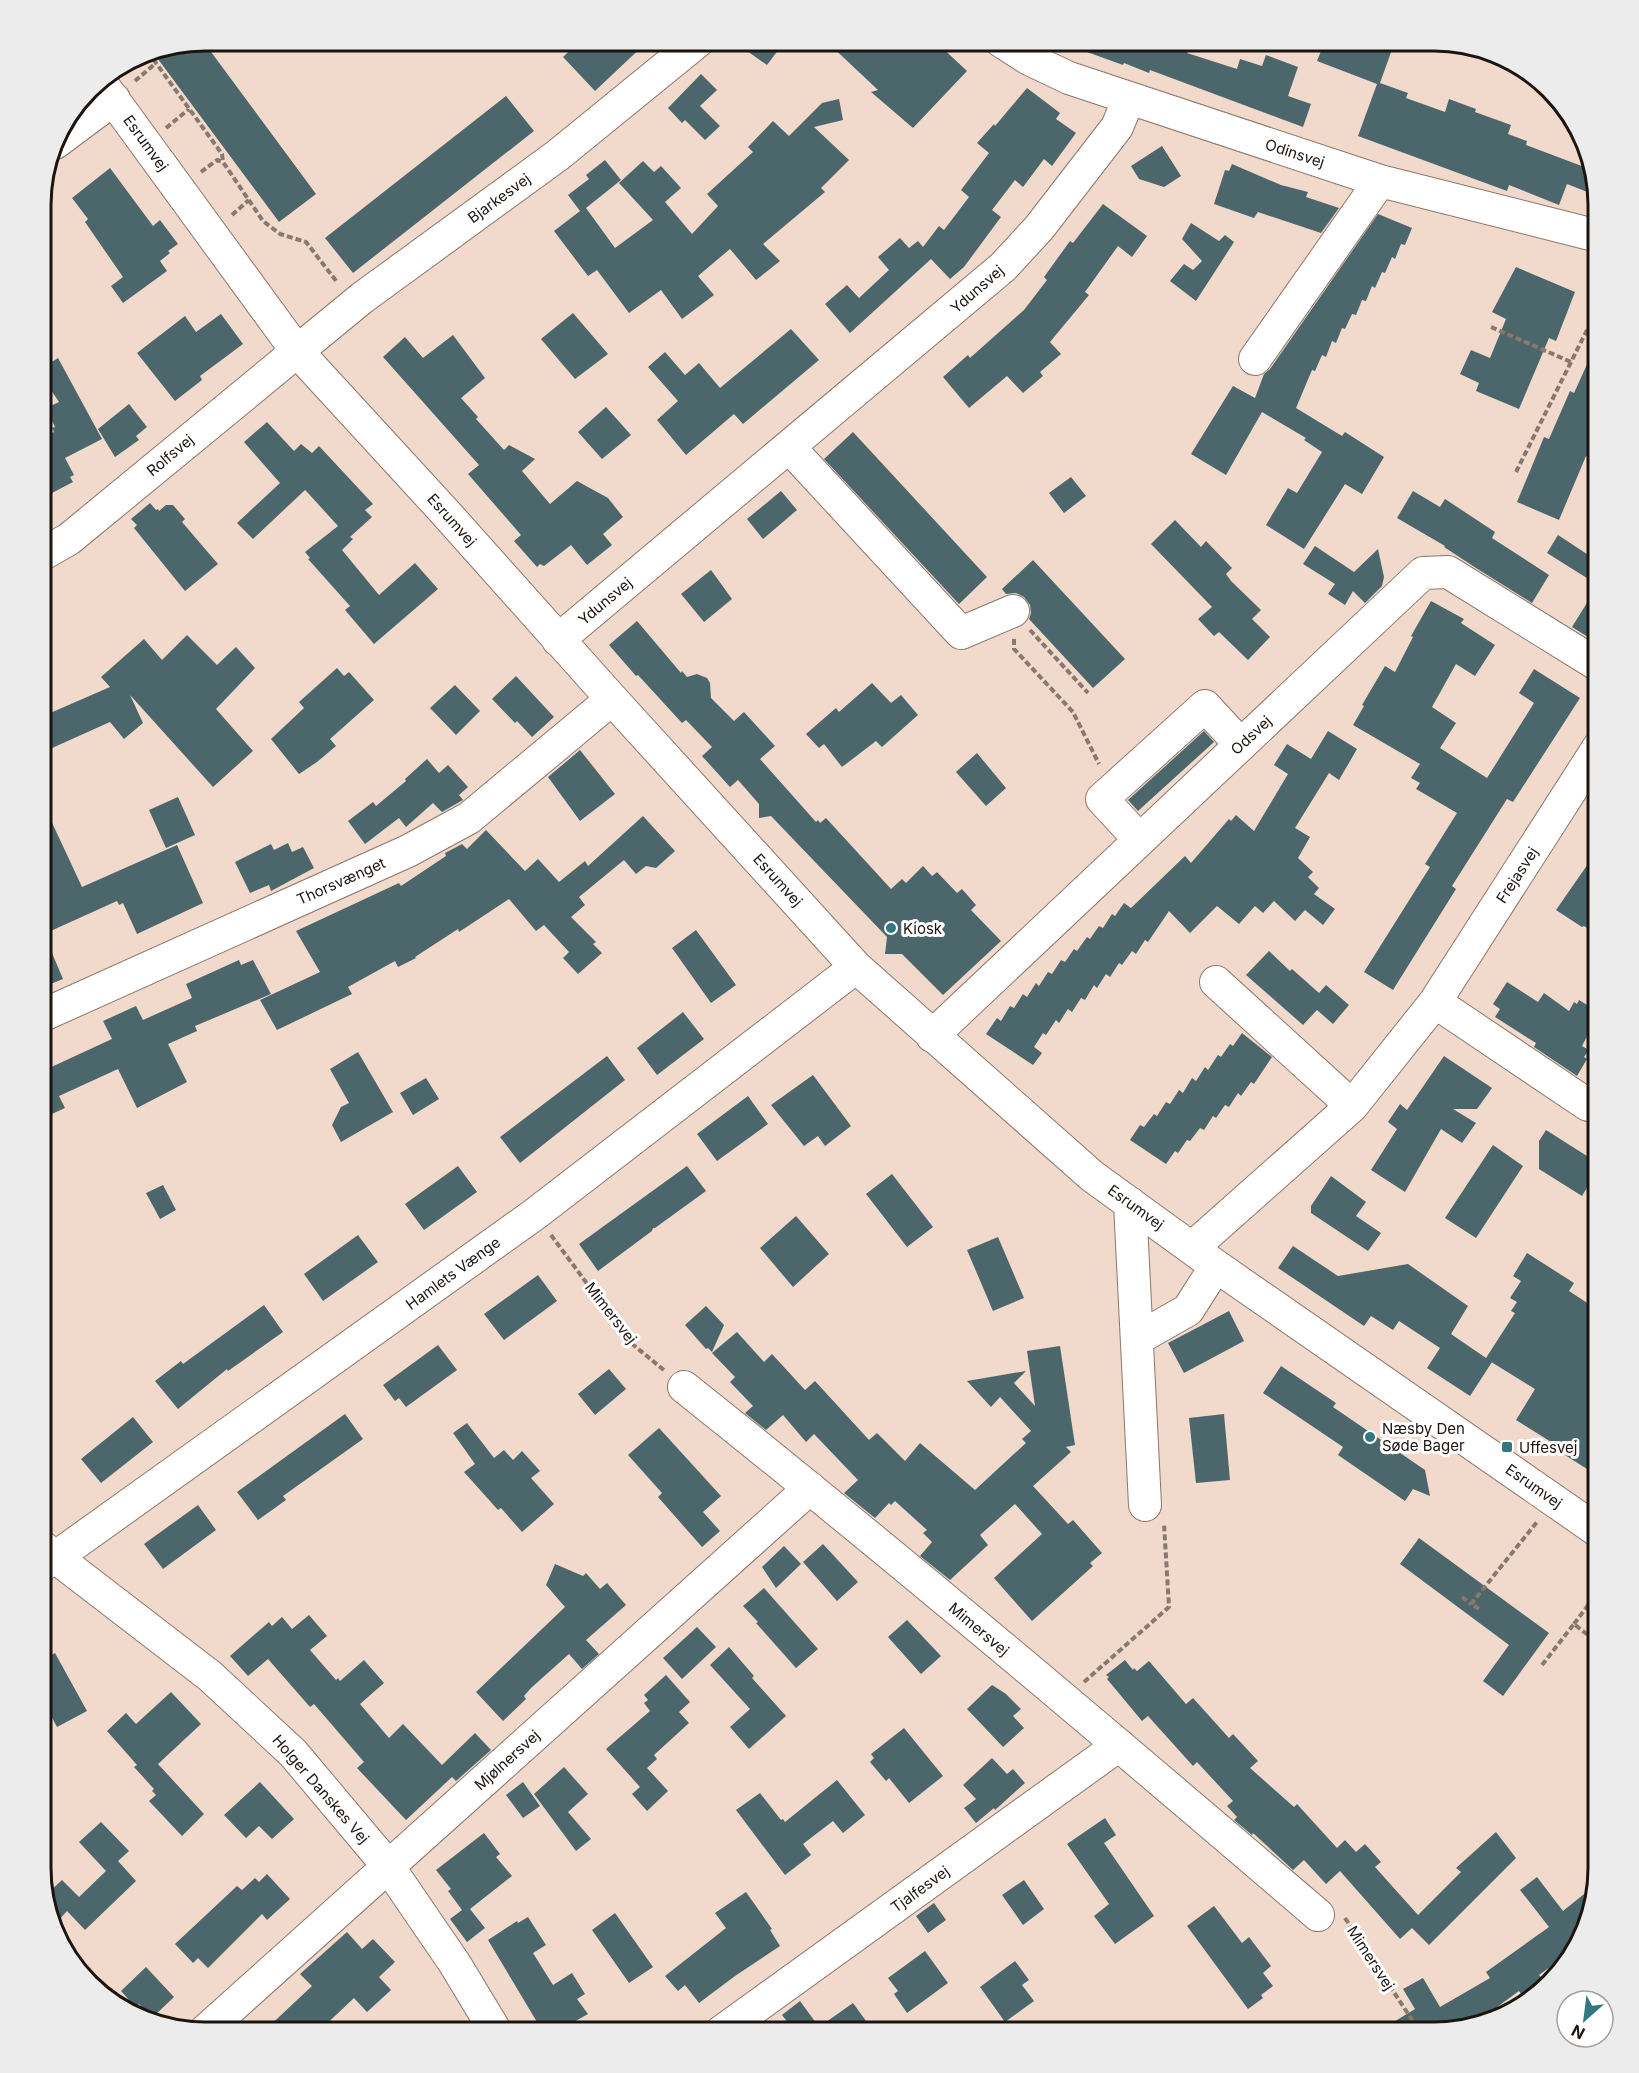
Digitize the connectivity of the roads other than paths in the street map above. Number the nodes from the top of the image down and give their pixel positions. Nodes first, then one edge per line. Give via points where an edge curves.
1 (686, 51) edge
2 (1017, 51) edge
3 (106, 89) edge
4 (1129, 98) junction
5 (78, 118) edge
6 (1380, 181) junction
7 (1588, 233) edge
8 (296, 350) junction
9 (1255, 359) dead end
10 (789, 447) junction
11 (51, 549) edge
12 (1013, 611) road end
13 (558, 640) junction
14 (1588, 658) edge
15 (612, 699) junction
16 (1241, 745) junction
17 (1588, 765) edge
18 (1140, 840) junction
19 (856, 967) junction
20 (1216, 982) dead end
21 (1435, 1002) junction
22 (51, 1012) edge
23 (932, 1036) junction
24 (1588, 1105) dead end
25 (1352, 1106) junction
26 (1130, 1203) junction
27 (1204, 1257) junction
28 (1137, 1339) junction
29 (684, 1387) road end
30 (810, 1488) junction
31 (1145, 1504) road end
32 (1588, 1523) edge
33 (51, 1553) edge
34 (51, 1560) edge
35 (1119, 1744) junction
36 (388, 1866) junction
37 (1317, 1915) road end
38 (215, 2022) edge
39 (490, 2022) edge
40 (735, 2022) edge

1 - 8 street, Bjarkesvej via 558,155
2 - 4 street, Odinsvej via 1069,78
3 - 5 street
3 - 8 street, Esrumvej
4 - 6 street, Odinsvej
4 - 10 street, Ydunsvej via 1117,127 1039,228 1003,267
6 - 7 street, Odinsvej
6 - 9 street
8 - 11 street, Rolfsvej
8 - 13 street, Esrumvej
10 - 12 street via 961,633
10 - 13 street, Ydunsvej
13 - 15 street, Esrumvej
14 - 16 street, Odsvej via 1448,572 1423,573
15 - 19 street, Esrumvej
15 - 22 street, Thorsvænget via 469,818 408,851
16 - 18 street, Odsvej
16 - 18 street via 1205,705 1112,789 1102,799
17 - 21 street, Frejasvej
18 - 23 street, Odsvej
19 - 23 street, Esrumvej
19 - 33 street, Hamlets Vænge via 535,1214
20 - 25 street
21 - 24 street
21 - 25 street, Frejasvej
23 - 26 street, Esrumvej via 1092,1176
25 - 27 street, Frejasvej
26 - 27 street, Esrumvej
26 - 28 street
27 - 28 street, Frejasvej via 1188,1310
27 - 32 street, Esrumvej
28 - 31 street
29 - 30 street, Mimersvej
30 - 35 street, Mimersvej
30 - 36 street, Mjølnersvej
34 - 36 street, Holger Danskes Vej via 210,1676 293,1753
35 - 37 street, Mimersvej
35 - 40 street, Tjalfesvej
36 - 38 street, Mjølnersvej
36 - 39 street, Holger Danskes Vej

